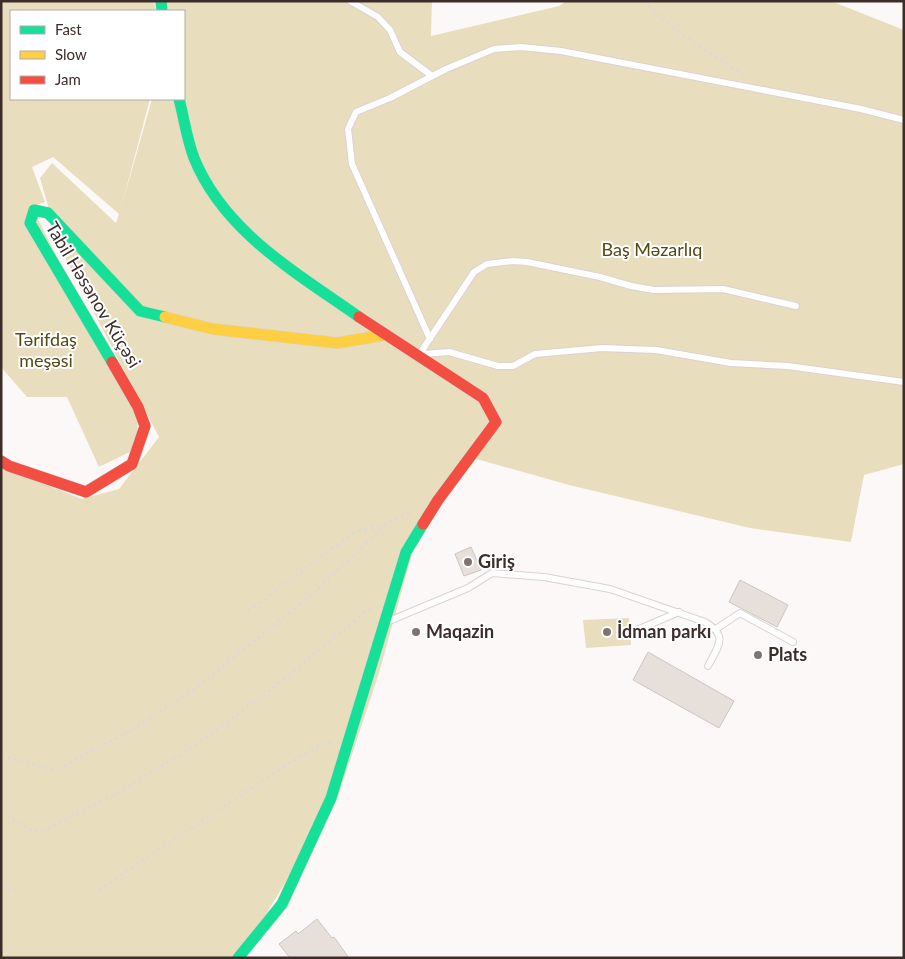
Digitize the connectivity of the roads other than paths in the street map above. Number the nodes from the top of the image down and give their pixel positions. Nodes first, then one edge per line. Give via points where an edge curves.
1 (350, 1) edge
2 (432, 76) junction
3 (179, 100) edge
4 (904, 120) edge
5 (796, 306) dead end
6 (384, 335) junction
7 (430, 338) junction
8 (419, 355) junction
9 (904, 382) edge
10 (1, 461) edge
11 (679, 612) junction
12 (385, 622) junction
13 (716, 629) junction
14 (632, 632) dead end
15 (793, 642) dead end
16 (708, 666) dead end
17 (238, 958) edge

1 - 2 lane via 378,18 390,30 400,52
2 - 4 lane via 494,50 521,47 561,51
2 - 7 lane via 356,112 348,129 352,164
3 - 6 street via 194,158 222,208 266,251
5 - 7 lane via 723,289 654,290 513,261 487,264 474,272
6 - 8 street
6 - 10 street, Tabil Həsənov Küçəsi via 337,343 213,329 140,311 48,213 34,210 30,223 138,407 145,426 132,464 86,492
7 - 8 lane
8 - 9 lane via 448,352 498,366 513,366 534,354 602,348 656,350 731,363 788,366
8 - 12 street via 483,398 496,422 438,500 406,552
11 - 12 lane via 610,589 544,577 492,573 468,588
11 - 13 lane
11 - 14 lane
12 - 17 street via 331,798 282,904
13 - 15 lane via 740,612
13 - 16 lane via 720,635 719,645

